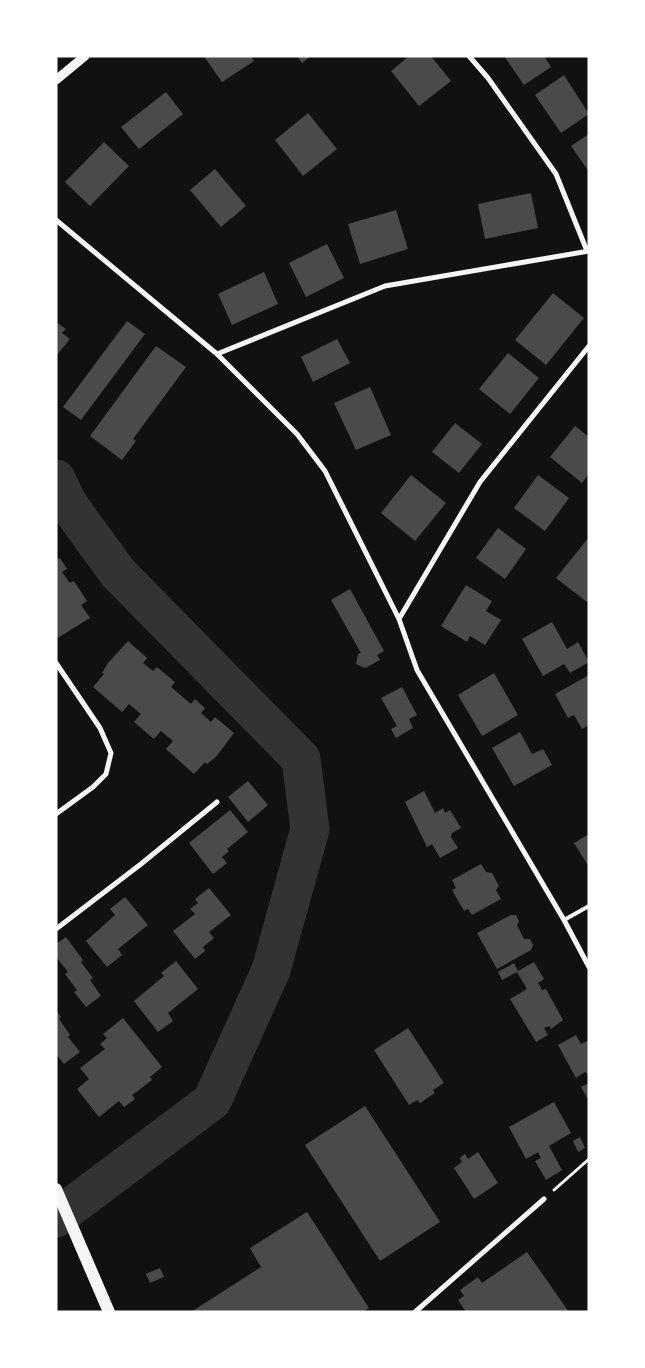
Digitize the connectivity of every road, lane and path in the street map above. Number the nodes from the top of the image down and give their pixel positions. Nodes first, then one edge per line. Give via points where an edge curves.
1 (85, 56) edge
2 (469, 56) edge
3 (56, 80) edge
4 (56, 220) edge
5 (588, 251) edge
6 (589, 346) edge
7 (218, 354) junction
8 (399, 619) junction
9 (56, 663) edge
10 (217, 802) dead end
11 (56, 814) edge
12 (589, 906) edge
13 (564, 920) junction
14 (56, 929) edge
15 (589, 967) edge
16 (589, 1159) edge
17 (57, 1190) edge
18 (544, 1199) joint
19 (110, 1312) edge
20 (415, 1312) edge

1 - 3 street
2 - 5 street via 556,174
4 - 7 street
5 - 7 street via 385,286
6 - 8 street via 480,482
7 - 8 street via 297,434 325,471
8 - 13 street via 417,670
9 - 11 street via 100,728 111,753 106,774
10 - 14 street
12 - 13 lane
13 - 15 street
16 - 18 path
17 - 19 main road
18 - 20 street

